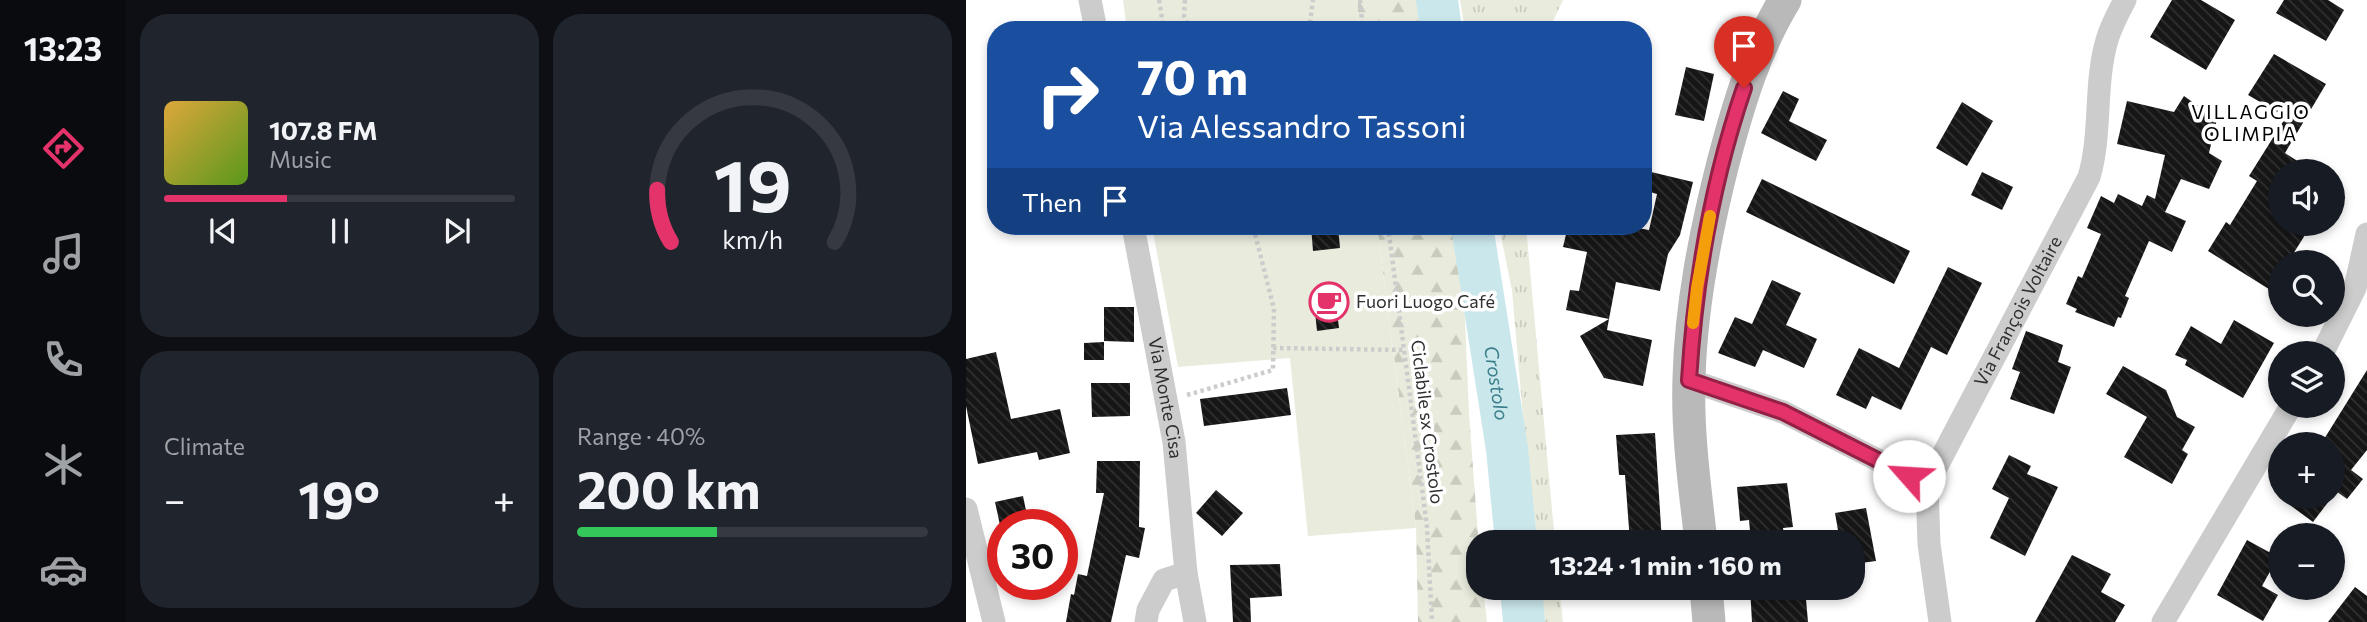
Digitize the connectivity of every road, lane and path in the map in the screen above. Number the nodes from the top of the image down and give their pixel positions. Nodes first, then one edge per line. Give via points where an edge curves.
1 (1090, 0) edge
2 (1159, 0) edge
3 (1185, 0) edge
4 (1313, 0) edge
5 (1360, 0) edge
6 (1785, 0) edge
7 (2125, 0) edge
8 (1094, 21) edge
9 (1162, 21) edge
10 (1186, 21) edge
11 (1310, 21) edge
12 (1362, 21) edge
13 (2367, 234) edge
14 (1135, 235) edge
15 (1255, 235) edge
16 (1389, 235) edge
17 (2329, 341) edge
18 (1273, 348) junction
19 (1404, 350) junction
20 (1689, 380) junction
21 (1167, 401) junction
22 (2284, 418) edge
23 (1927, 485) junction
24 (966, 509) edge
25 (1700, 530) edge
26 (1186, 573) junction
27 (1707, 600) edge
28 (995, 622) edge
29 (1146, 622) edge
30 (1195, 622) edge
31 (1432, 622) edge
32 (1709, 622) edge
33 (1940, 622) edge
34 (2162, 622) edge

1 - 8 street
2 - 9 path
3 - 10 path
4 - 11 path
5 - 12 path
6 - 20 street via 1748,75 1716,190 1697,288
7 - 23 street, Via François Voltaire via 2102,62 2089,177
13 - 17 street via 2356,288
14 - 21 street, Via Monte Cisa
15 - 18 path via 1274,309
16 - 19 path, Ciclabile sx Crostolo
18 - 19 path
18 - 21 path via 1273,370
19 - 31 path, Ciclabile sx Crostolo via 1427,527
20 - 23 street via 1783,412
20 - 25 street
21 - 26 street, Via Monte Cisa
22 - 34 street
23 - 33 street, Via François Voltaire via 1928,544
24 - 28 street
26 - 29 street via 1164,580
26 - 30 street, Via Monte Cisa
27 - 32 street

